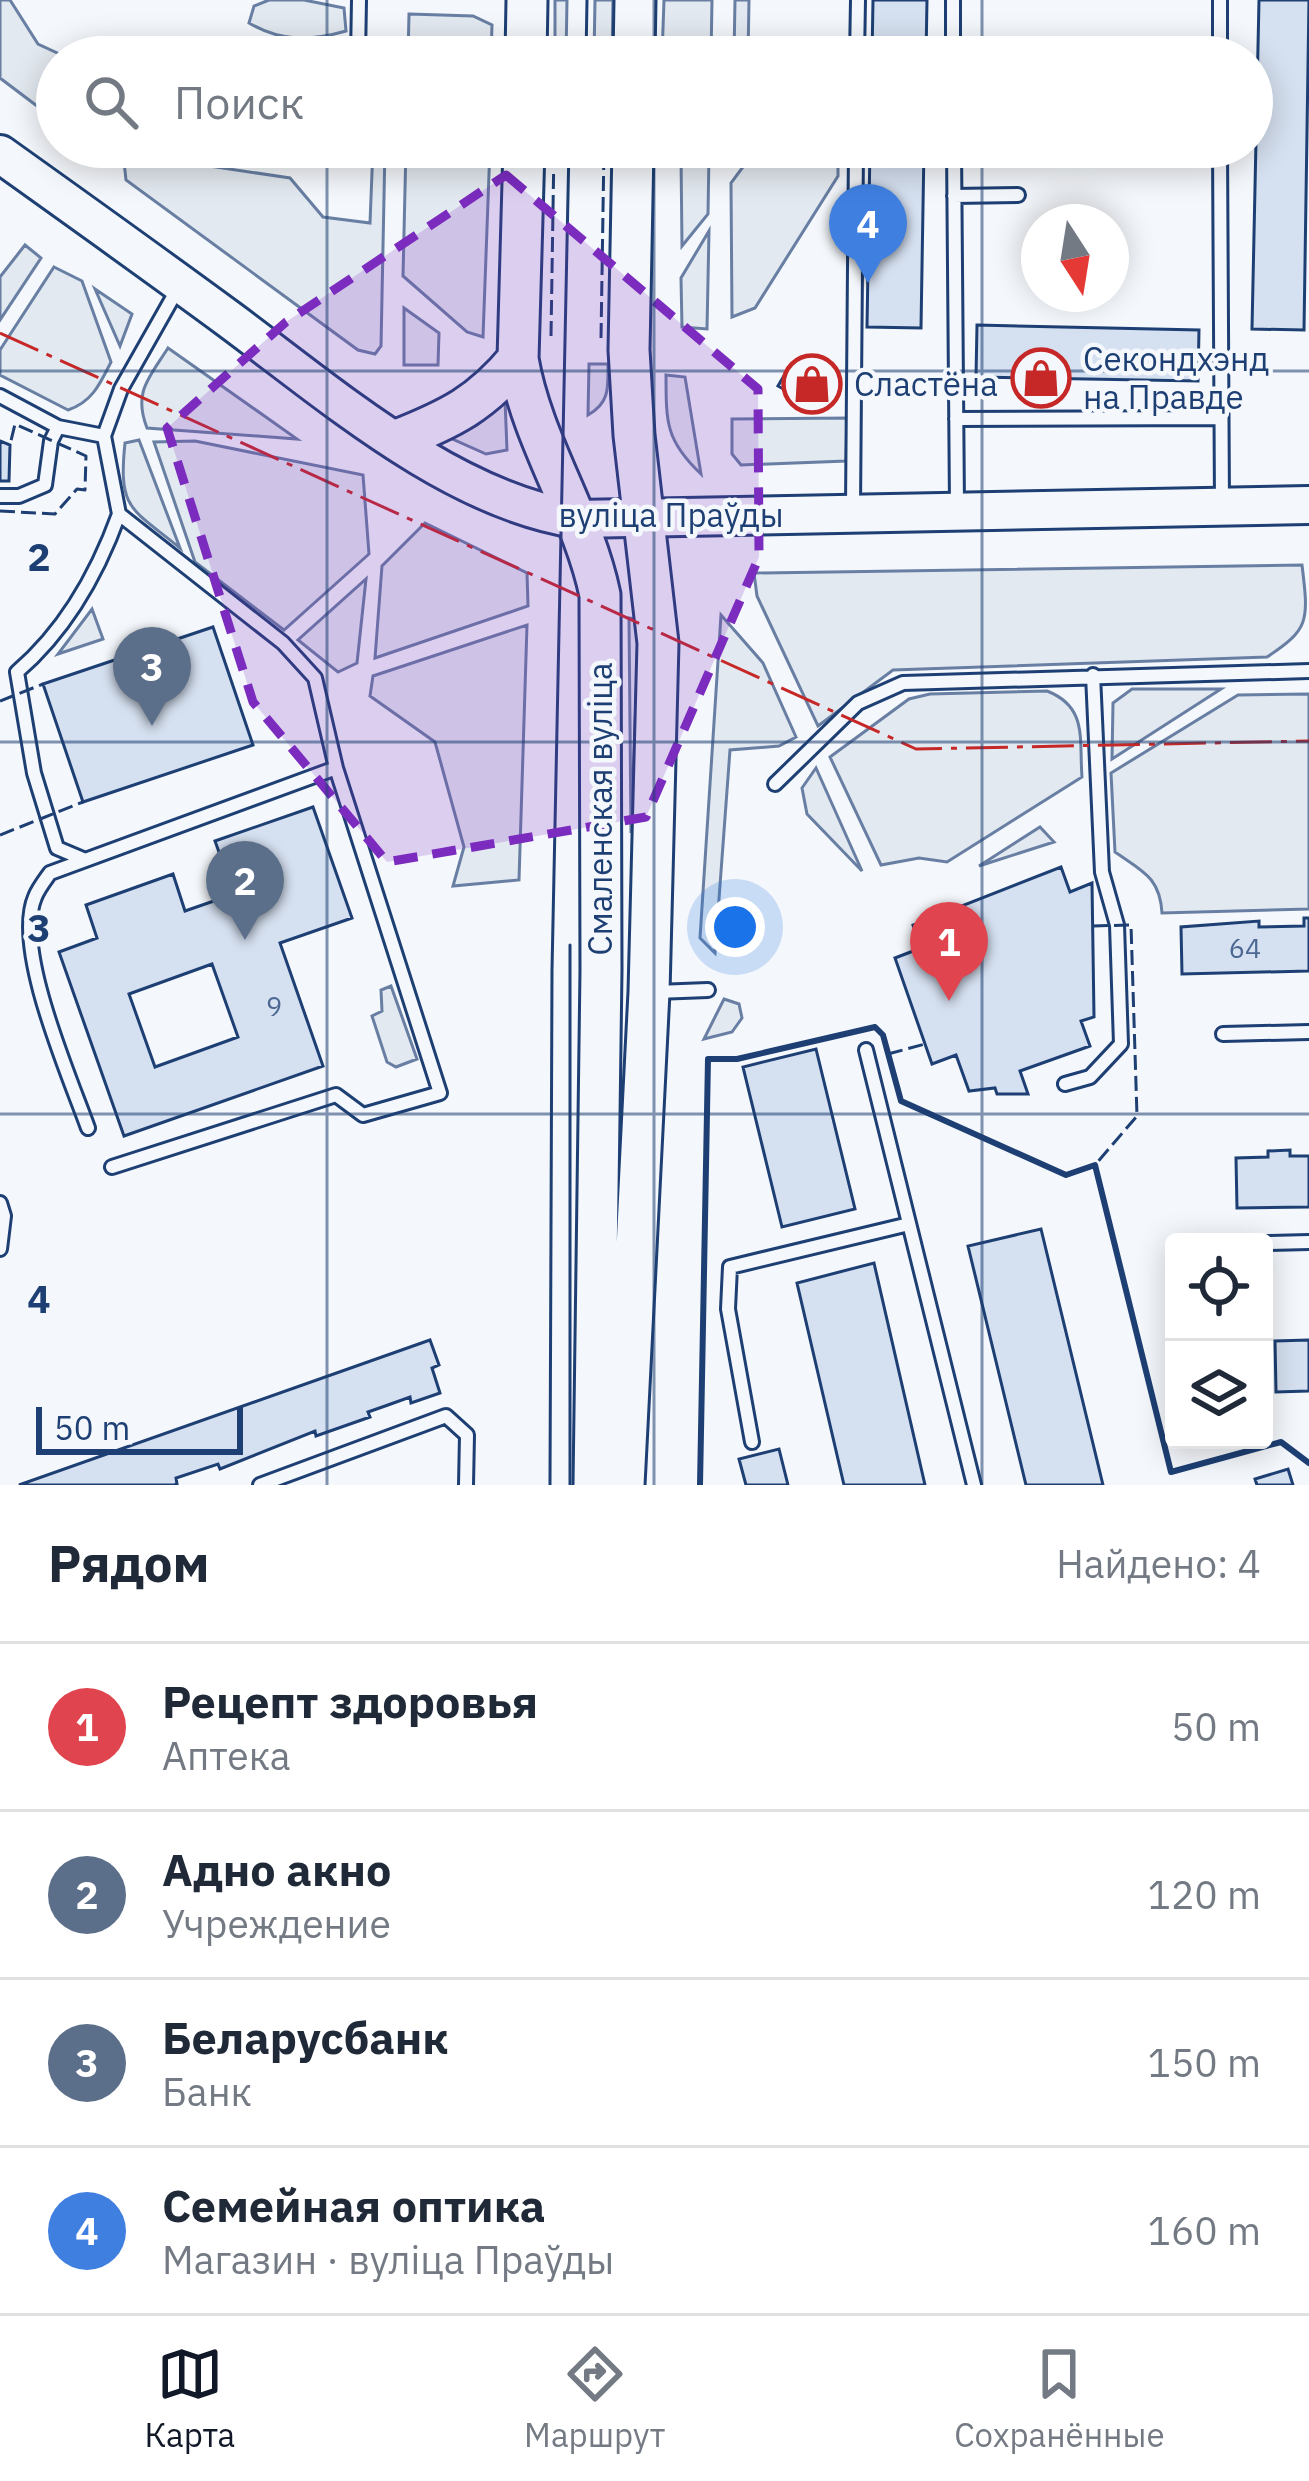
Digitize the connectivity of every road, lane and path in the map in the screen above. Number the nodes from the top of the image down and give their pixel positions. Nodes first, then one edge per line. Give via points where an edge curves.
1 (359, 0) edge
2 (527, 0) edge
3 (635, 0) edge
4 (858, 0) edge
5 (952, 0) edge
6 (1220, 0) edge
7 (358, 36) edge
8 (526, 36) edge
9 (634, 36) edge
10 (857, 36) edge
11 (953, 36) edge
12 (1220, 36) edge
13 (0, 154) edge
14 (523, 168) edge
15 (633, 168) edge
16 (856, 168) edge
17 (954, 168) edge
18 (1220, 168) edge
19 (1018, 195) dead end
20 (955, 196) junction
21 (181, 284) junction
22 (518, 359) junction
23 (0, 395) edge
24 (1221, 418) junction
25 (956, 419) junction
26 (58, 427) junction
27 (104, 436) junction
28 (397, 440) junction
29 (0, 496) edge
30 (1309, 505) edge
31 (1222, 506) junction
32 (957, 512) junction
33 (118, 514) junction
34 (853, 514) junction
35 (644, 518) junction
36 (576, 519) junction
37 (1309, 670) edge
38 (1093, 675) junction
39 (336, 768) junction
40 (775, 784) dead end
41 (83, 859) junction
42 (709, 990) dead end
43 (650, 992) junction
44 (1309, 1032) edge
45 (1223, 1034) dead end
46 (866, 1050) dead end
47 (1064, 1084) dead end
48 (88, 1127) dead end
49 (112, 1168) dead end
50 (0, 1203) edge
51 (909, 1224) junction
52 (1309, 1241) edge
53 (1273, 1243) edge
54 (0, 1250) edge
55 (752, 1442) dead end
56 (260, 1485) edge
57 (466, 1485) edge
58 (593, 1485) edge
59 (624, 1485) edge
60 (974, 1485) edge

1 - 7 lane
2 - 8 main road
3 - 9 main road
4 - 10 lane
5 - 11 lane
6 - 12 lane
13 - 21 main road, вуліца Праўды
14 - 22 main road, Смаленская вуліца
15 - 35 main road, Смаленская вуліца via 629,350
16 - 34 lane
17 - 20 lane
18 - 24 lane
19 - 20 lane
20 - 25 lane
21 - 27 lane via 121,388
21 - 28 main road, вуліца Праўды
22 - 28 main road via 457,416
22 - 36 main road, Смаленская вуліца
23 - 26 lane
24 - 25 lane
24 - 31 lane
25 - 32 lane
26 - 27 lane
26 - 29 lane via 45,485
27 - 33 lane
28 - 36 main road, вуліца Праўды via 491,496
30 - 31 main road, вуліца Праўды
31 - 32 main road, вуліца Праўды
32 - 34 main road, вуліца Праўды
33 - 39 lane via 316,678
33 - 41 lane via 100,565 46,646 17,672 57,848
34 - 35 main road, вуліца Праўды
35 - 36 main road, вуліца Праўды
35 - 43 main road, Смаленская вуліца via 658,643
36 - 58 main road, Смаленская вуліца via 600,595
37 - 38 lane
38 - 40 lane via 903,683 857,704
38 - 47 lane via 1121,1044 1090,1077
39 - 41 lane
39 - 49 lane via 440,1094 363,1115 336,1095
41 - 48 lane via 50,873 33,899 30,936 41,995
42 - 43 lane
43 - 59 main road, Смаленская вуліца
44 - 45 lane
46 - 51 lane
50 - 54 lane
51 - 55 lane via 730,1267 728,1310
51 - 60 lane
52 - 53 lane
56 - 57 lane via 446,1416 467,1435

